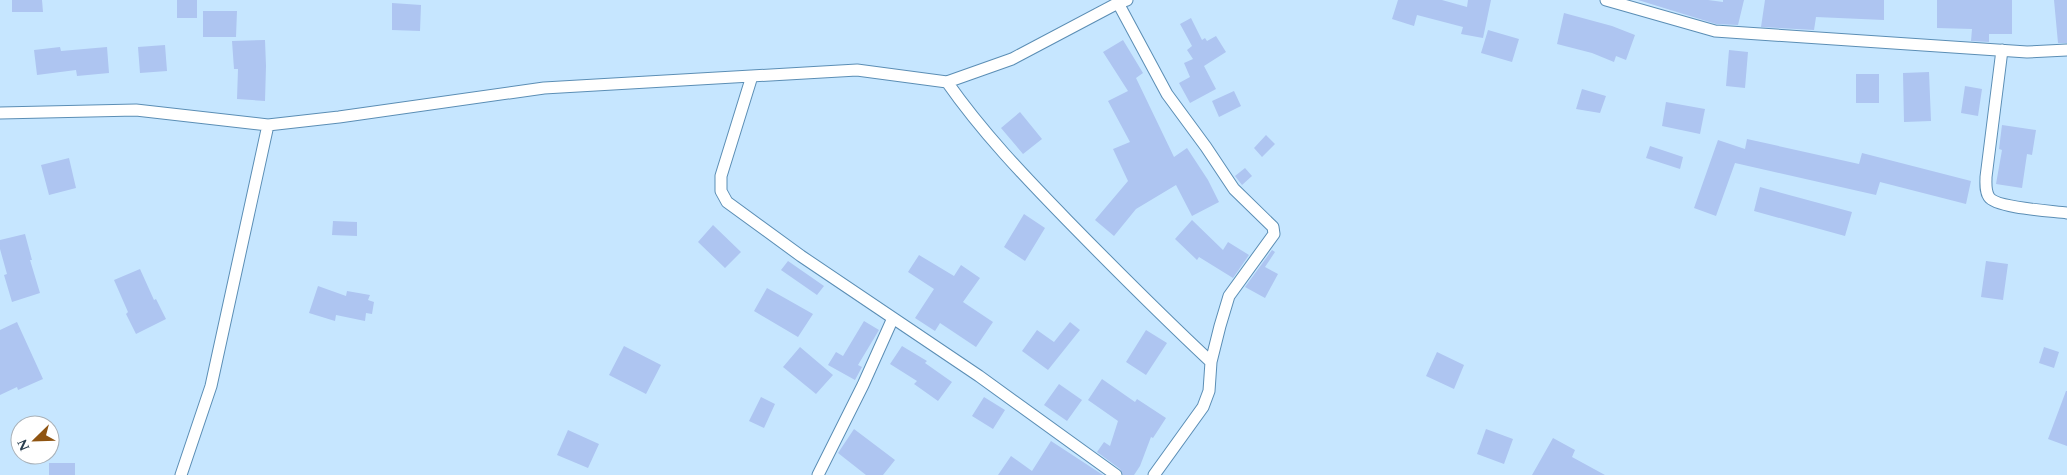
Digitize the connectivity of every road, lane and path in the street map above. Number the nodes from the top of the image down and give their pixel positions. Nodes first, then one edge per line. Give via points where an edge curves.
1 (1606, 0) edge
2 (1123, 1) edge
3 (2002, 50) junction
4 (2067, 50) edge
5 (752, 76) junction
6 (947, 82) junction
7 (0, 113) edge
8 (268, 125) junction
9 (2067, 213) edge
10 (893, 318) junction
11 (1212, 362) junction
12 (181, 475) edge
13 (818, 475) edge
14 (1116, 475) edge
15 (1154, 475) edge

1 - 3 street via 1715,31
2 - 6 street via 1012,59
2 - 11 street via 1167,94 1234,188 1273,227 1274,234 1229,296
3 - 4 street
3 - 9 street via 1986,177 1989,197 1993,202
5 - 6 street via 857,70
5 - 8 street via 544,88
5 - 10 street via 722,176 721,190 727,202
6 - 11 street via 1006,158
7 - 8 street via 136,110
8 - 12 street via 211,386
10 - 13 street
10 - 14 street
11 - 15 street via 1204,407

